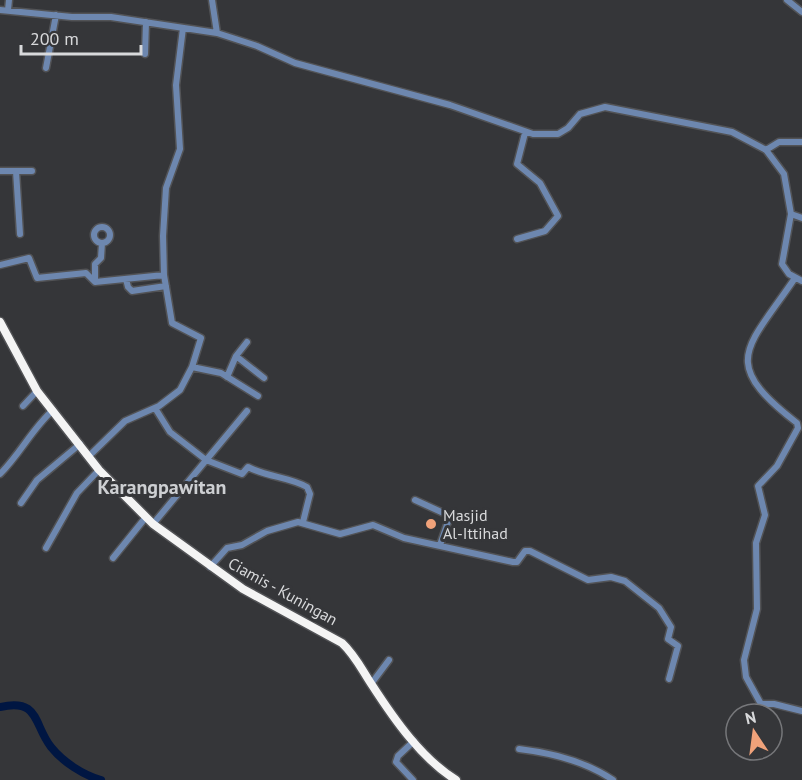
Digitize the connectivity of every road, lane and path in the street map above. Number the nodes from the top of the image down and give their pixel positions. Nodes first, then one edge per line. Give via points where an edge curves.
1 (9, 0) edge
2 (212, 0) edge
3 (787, 0) edge
4 (0, 10) edge
5 (8, 10) junction
6 (802, 12) edge
7 (56, 15) junction
8 (146, 22) junction
9 (183, 28) junction
10 (217, 33) junction
11 (145, 54) dead end
12 (46, 68) dead end
13 (525, 133) junction
14 (802, 142) edge
15 (766, 150) junction
16 (0, 171) edge
17 (16, 171) junction
18 (32, 171) dead end
19 (791, 214) junction
20 (802, 218) edge
21 (20, 234) dead end
22 (517, 239) dead end
23 (102, 243) dead end
24 (0, 265) edge
25 (164, 275) junction
26 (795, 278) junction
27 (126, 279) junction
28 (802, 281) edge
29 (95, 282) junction
30 (166, 286) junction
31 (0, 322) edge
32 (248, 342) dead end
33 (236, 356) junction
34 (192, 367) junction
35 (227, 377) junction
36 (264, 378) dead end
37 (38, 391) junction
38 (258, 396) dead end
39 (22, 406) dead end
40 (154, 408) junction
41 (53, 410) junction
42 (247, 411) dead end
43 (80, 444) junction
44 (88, 457) junction
45 (206, 460) junction
46 (99, 470) junction
47 (0, 474) edge
48 (415, 500) dead end
49 (21, 503) dead end
50 (146, 517) junction
51 (303, 522) junction
52 (153, 524) junction
53 (440, 545) junction
54 (45, 548) dead end
55 (113, 558) dead end
56 (210, 567) junction
57 (389, 660) dead end
58 (669, 679) dead end
59 (371, 684) junction
60 (760, 702) edge
61 (784, 706) edge
62 (802, 711) edge
63 (414, 741) junction
64 (519, 749) dead end
65 (413, 780) edge
66 (456, 780) edge
67 (613, 780) edge

1 - 5 street
2 - 10 street
3 - 6 street
4 - 5 street
5 - 7 street
7 - 8 street
7 - 12 street
8 - 9 street
8 - 11 street
9 - 10 street
9 - 25 street via 176,85 180,149 165,194
10 - 13 street via 295,63 450,105
13 - 15 street via 558,134 584,112 611,108 723,129
13 - 22 street via 517,164 540,183 558,216 545,231
14 - 15 street via 774,143
15 - 19 street via 784,174
16 - 17 street
17 - 18 street
17 - 21 street
19 - 20 street
19 - 26 street via 782,262
23 - 29 street via 101,258 95,264
24 - 29 street via 29,258 37,278 86,273
25 - 27 street
25 - 30 street
26 - 28 street
26 - 60 street via 758,333 746,359 748,371 762,394 798,426 781,461 758,486 765,515 756,543 758,609 744,660 746,677
27 - 29 street
27 - 30 street via 132,291
30 - 34 street via 172,323 201,338
31 - 37 highway, Ciamis - Kuningan
32 - 33 street
33 - 35 street
33 - 36 street
34 - 35 street
34 - 40 street via 180,390
35 - 38 street
37 - 39 street
37 - 41 highway, Ciamis - Kuningan
40 - 44 street via 125,421
40 - 45 street via 170,432
41 - 43 highway, Ciamis - Kuningan
41 - 47 street via 34,427
42 - 45 street
43 - 44 highway, Ciamis - Kuningan
43 - 49 street via 38,480
44 - 46 highway, Ciamis - Kuningan
45 - 51 street via 242,474 249,468 307,487 310,494
45 - 52 street
46 - 50 highway, Ciamis - Kuningan
46 - 54 street via 77,494
48 - 53 street via 450,515
50 - 52 highway, Ciamis - Kuningan
50 - 55 street
51 - 53 street via 340,534 373,525 404,538
51 - 56 street via 280,526 227,548
52 - 56 highway, Ciamis - Kuningan
53 - 58 street via 513,562 530,551 588,580 616,578 632,585 661,611 671,629 668,639 678,645
56 - 59 highway, Ciamis - Kuningan via 243,590 339,640 355,656
57 - 59 street
59 - 63 highway, Ciamis - Kuningan
61 - 62 street
63 - 65 street via 396,762
63 - 66 highway, Ciamis - Kuningan
64 - 67 street via 554,753

